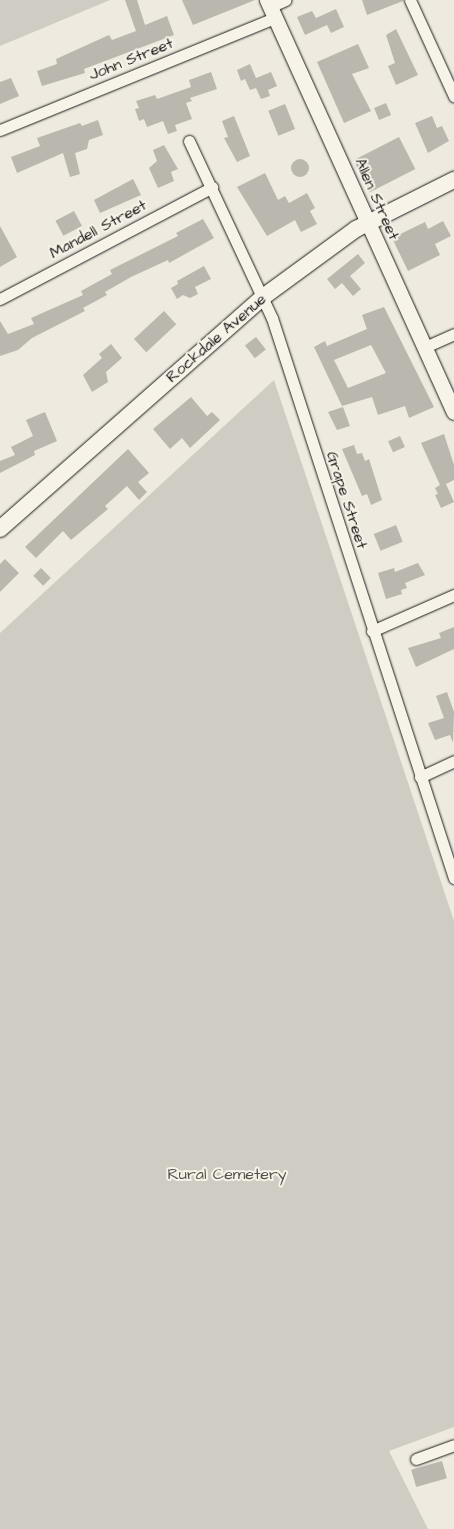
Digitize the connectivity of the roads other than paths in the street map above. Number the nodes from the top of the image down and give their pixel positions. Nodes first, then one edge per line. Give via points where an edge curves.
1 (286, 0) edge
2 (410, 0) edge
3 (270, 8) edge
4 (454, 96) edge
5 (0, 130) edge
6 (189, 141) dead end
7 (454, 180) edge
8 (212, 187) junction
9 (368, 222) junction
10 (262, 297) junction
11 (0, 299) edge
12 (454, 334) edge
13 (425, 347) junction
14 (454, 412) edge
15 (0, 529) edge
16 (454, 595) edge
17 (372, 631) junction
18 (454, 761) edge
19 (420, 777) junction
20 (454, 878) edge
21 (454, 1446) edge
22 (416, 1459) dead end

1 - 3 street, John Street
2 - 4 street
3 - 5 street, John Street
3 - 9 street, Allen Street
6 - 8 street, Grape Street
7 - 9 main road, Rockdale Avenue
8 - 10 street, Grape Street
8 - 11 street, Mandell Street
9 - 10 main road, Rockdale Avenue
9 - 13 street, Allen Street
10 - 15 main road, Rockdale Avenue
10 - 17 street, Grape Street
12 - 13 street
13 - 14 street, Allen Street
16 - 17 street
17 - 19 street, Grape Street
18 - 19 street
19 - 20 street, Grape Street
21 - 22 street

